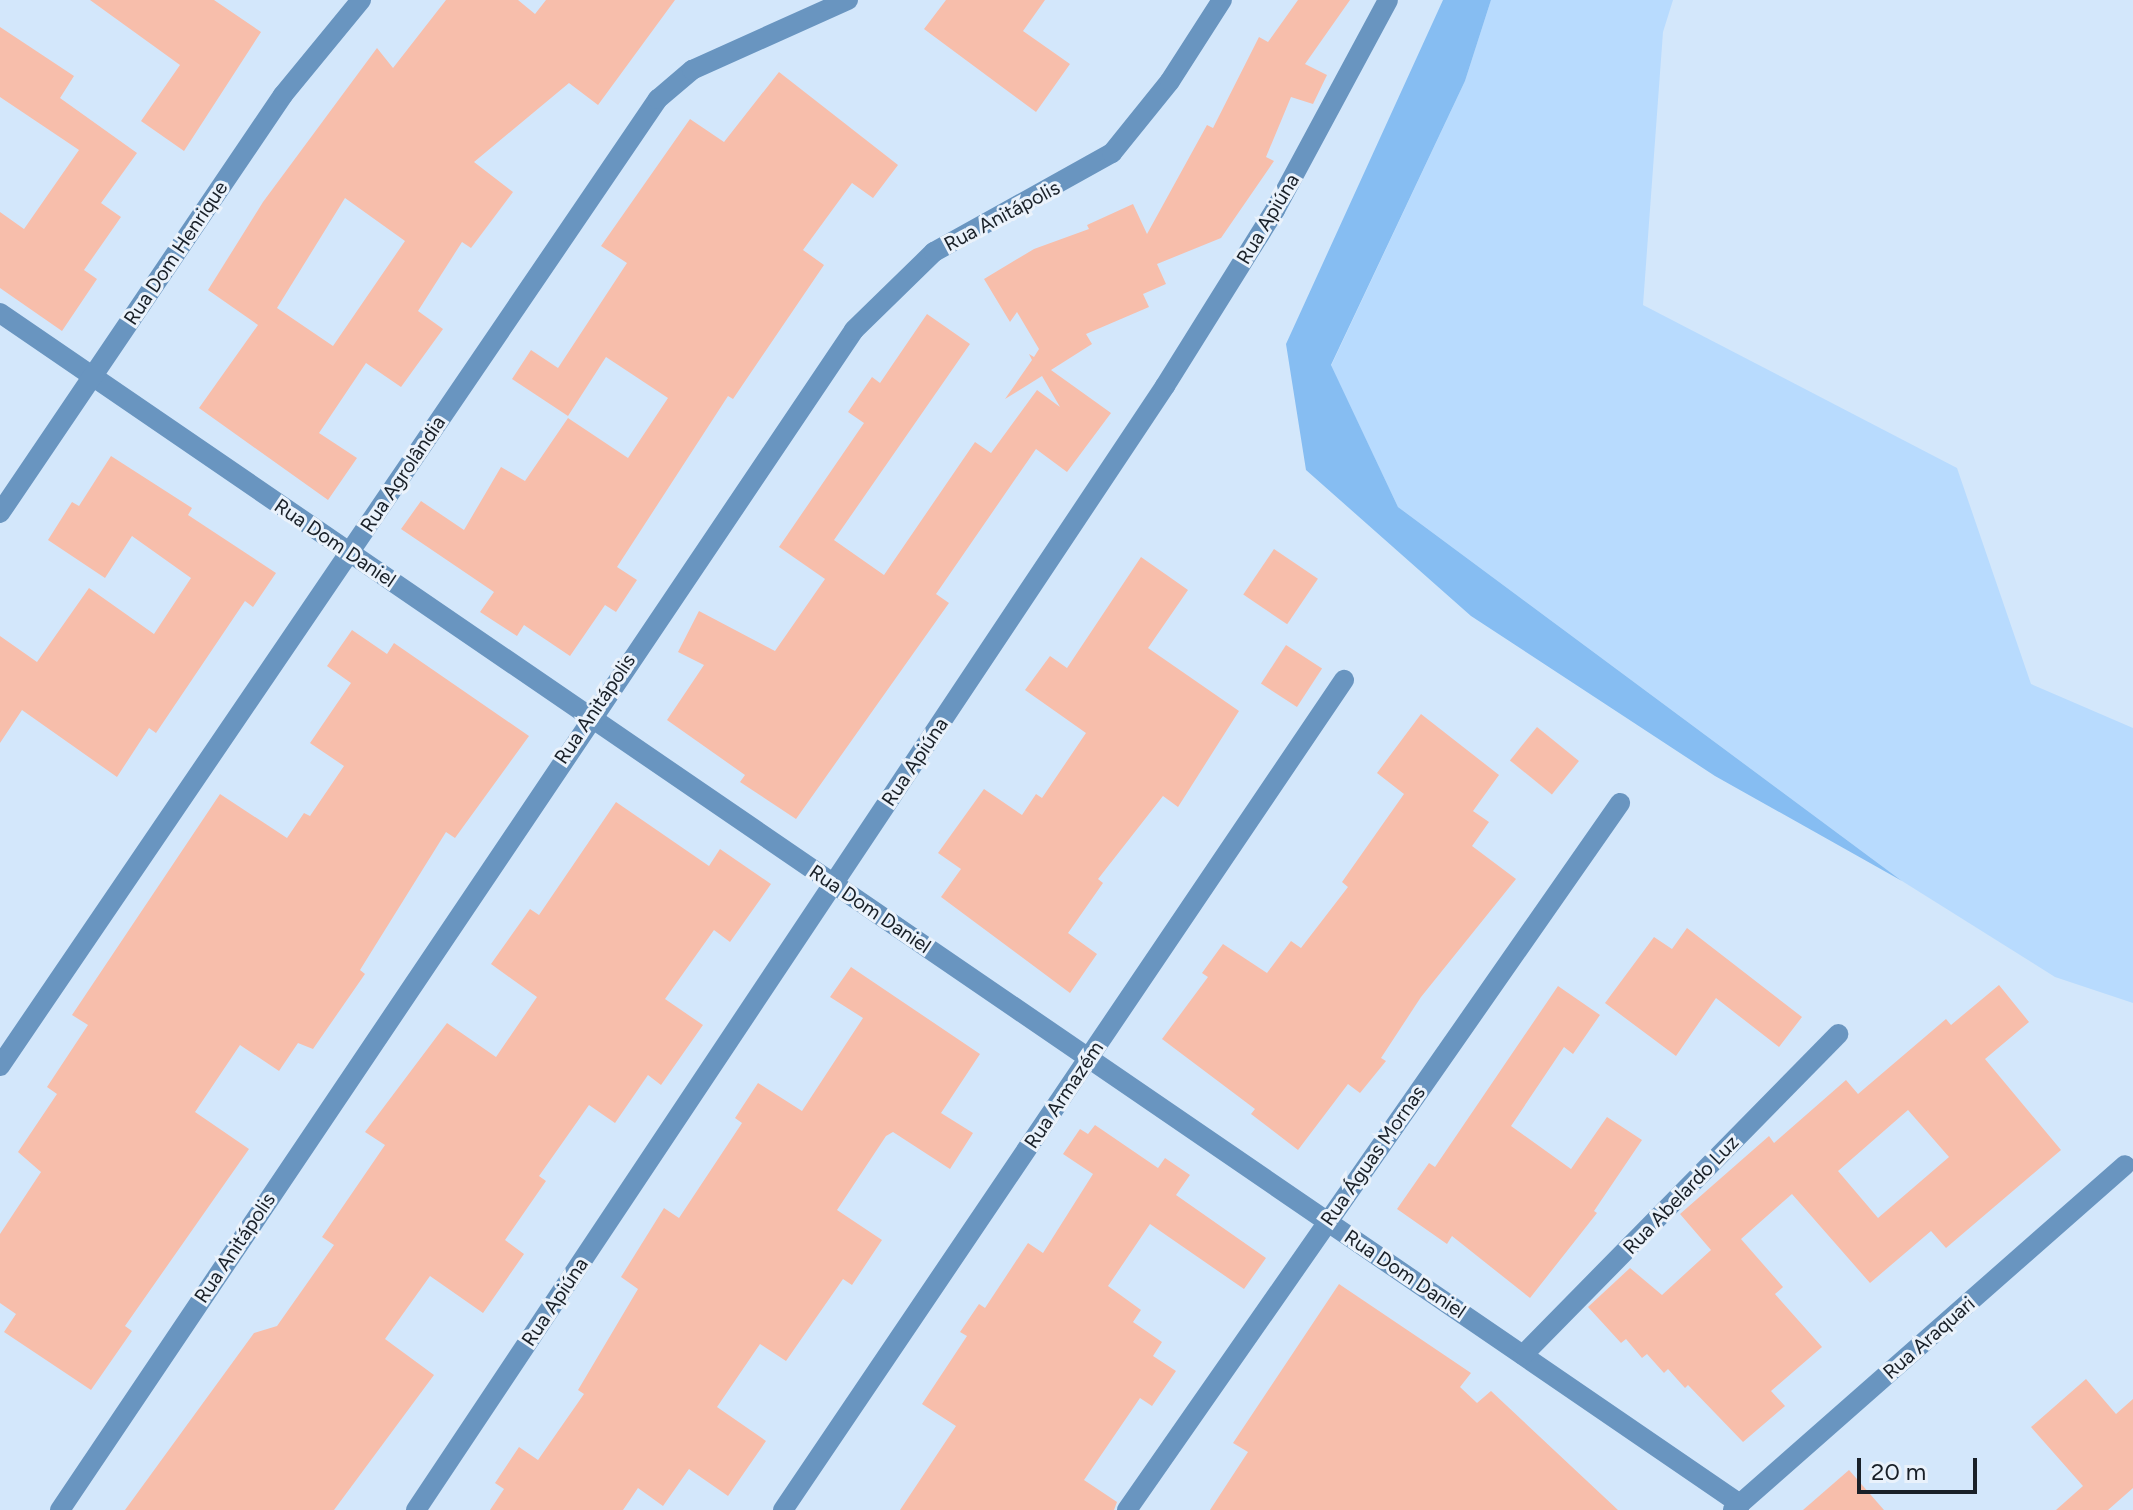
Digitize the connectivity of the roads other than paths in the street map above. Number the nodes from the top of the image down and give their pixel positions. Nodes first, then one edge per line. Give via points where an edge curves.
1 (361, 0) edge
2 (848, 0) edge
3 (1222, 0) edge
4 (1388, 0) edge
5 (0, 313) edge
6 (92, 377) junction
7 (0, 513) edge
8 (349, 552) junction
9 (1344, 680) dead end
10 (590, 717) junction
11 (1620, 803) dead end
12 (834, 884) junction
13 (1838, 1034) dead end
14 (1089, 1058) junction
15 (0, 1066) edge
16 (2125, 1165) dead end
17 (1327, 1222) junction
18 (1523, 1355) junction
19 (1736, 1507) edge
20 (60, 1510) edge
21 (416, 1510) edge
22 (783, 1510) edge
23 (1127, 1510) edge

1 - 6 street, Rua Dom Henrique via 283,95
2 - 8 street, Rua Agrolândia via 692,70 658,99
3 - 10 street, Rua Anitápolis via 1170,81 1112,153 934,252 854,330
4 - 12 street, Rua Apiúna via 1275,210 1174,372
5 - 6 street, Rua Dom Daniel
6 - 7 street, Rua Dom Henrique
6 - 8 street, Rua Dom Daniel
8 - 10 street, Rua Dom Daniel
8 - 15 street, Rua Agrolândia
9 - 14 street, Rua Armazém
10 - 12 street, Rua Dom Daniel
10 - 20 street, Rua Anitápolis
11 - 17 street, Rua Águas Mornas
12 - 14 street, Rua Dom Daniel
12 - 21 street, Rua Apiúna
13 - 18 street, Rua Abelardo Luz
14 - 17 street, Rua Dom Daniel
14 - 22 street, Rua Armazém
16 - 19 street, Rua Araquari
17 - 18 street, Rua Dom Daniel
17 - 23 street, Rua Águas Mornas
18 - 19 street, Rua Dom Daniel

